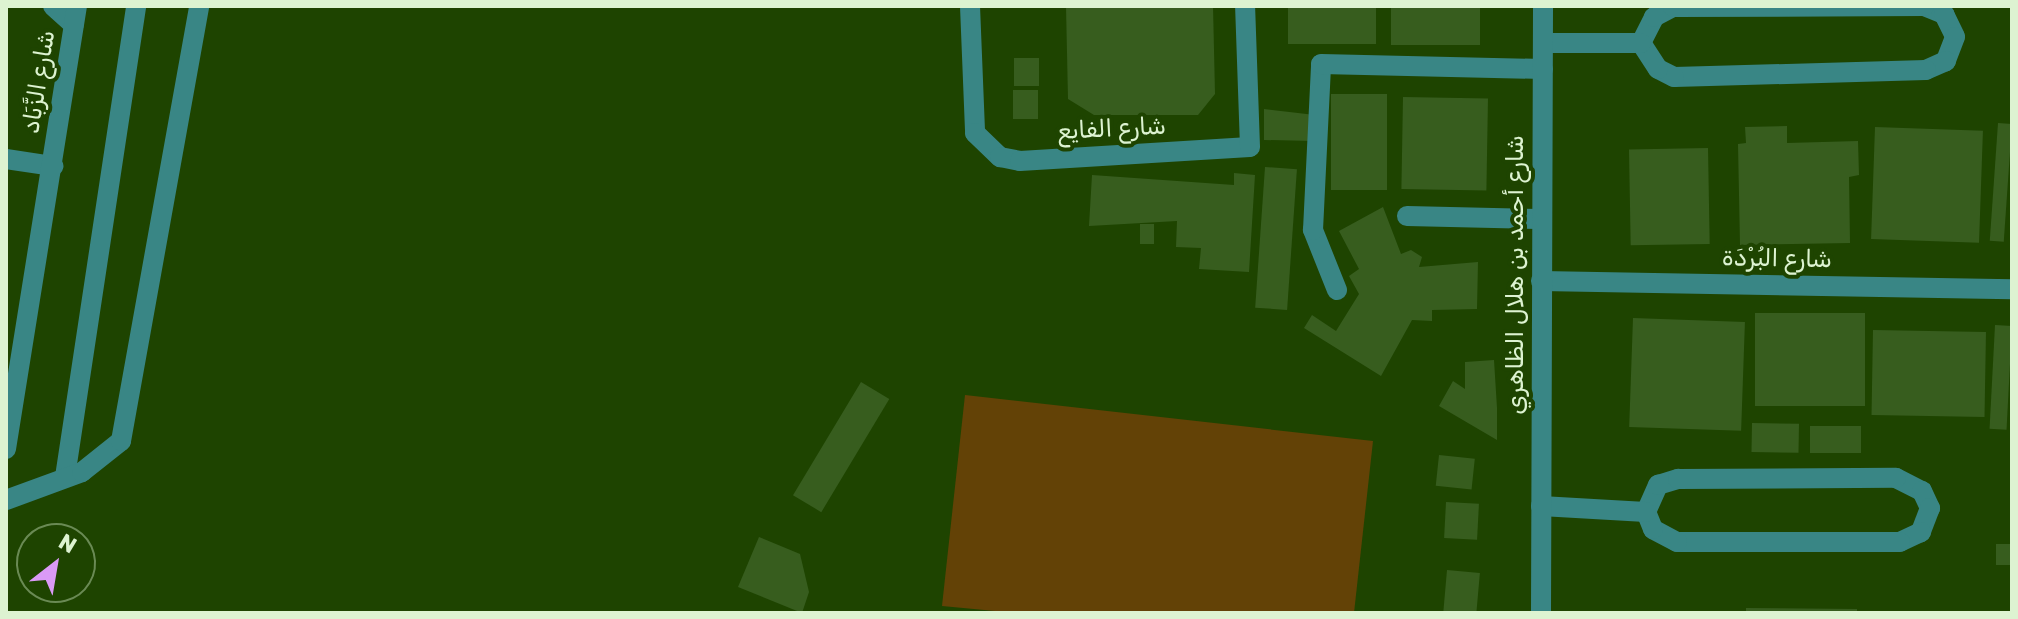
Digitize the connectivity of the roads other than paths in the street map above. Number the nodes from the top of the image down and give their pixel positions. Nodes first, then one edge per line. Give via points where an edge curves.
1 (53, 6) edge
2 (136, 6) edge
3 (199, 6) edge
4 (970, 6) edge
5 (1245, 6) edge
6 (1543, 6) edge
7 (76, 16) edge
8 (1543, 43) junction
9 (1641, 43) junction
10 (1543, 69) junction
11 (6, 159) edge
12 (53, 166) junction
13 (1407, 216) dead end
14 (1542, 219) junction
15 (1541, 281) junction
16 (2012, 289) edge
17 (1337, 290) dead end
18 (6, 449) edge
19 (65, 477) junction
20 (6, 500) edge
21 (1541, 506) junction
22 (1646, 512) junction
23 (1541, 613) edge

1 - 7 street
2 - 19 street
3 - 19 street via 127,424 108,455
4 - 5 street, شارع الفايع via 975,133 1000,157 1020,161 1250,147
6 - 8 street, شارع أحمد بن هلال الظاهري
7 - 12 street, شارع الزَّبَاد
8 - 9 street
8 - 10 street, شارع أحمد بن هلال الظاهري
9 - 9 street via 1658,69 1674,77 1926,70 1946,61 1955,37 1944,14 1924,6 1673,7 1654,17
10 - 14 street, شارع أحمد بن هلال الظاهري
10 - 17 street via 1321,64 1313,230
11 - 12 street
12 - 18 street, شارع الزَّبَاد
13 - 14 street
14 - 15 street, شارع أحمد بن هلال الظاهري
15 - 16 street, شارع البُرْدَة
15 - 21 street, شارع أحمد بن هلال الظاهري
19 - 20 street
21 - 22 street
21 - 23 street, شارع أحمد بن هلال الظاهري
22 - 22 street via 1653,529 1677,542 1900,542 1921,532 1930,508 1922,491 1896,478 1678,479 1658,485

